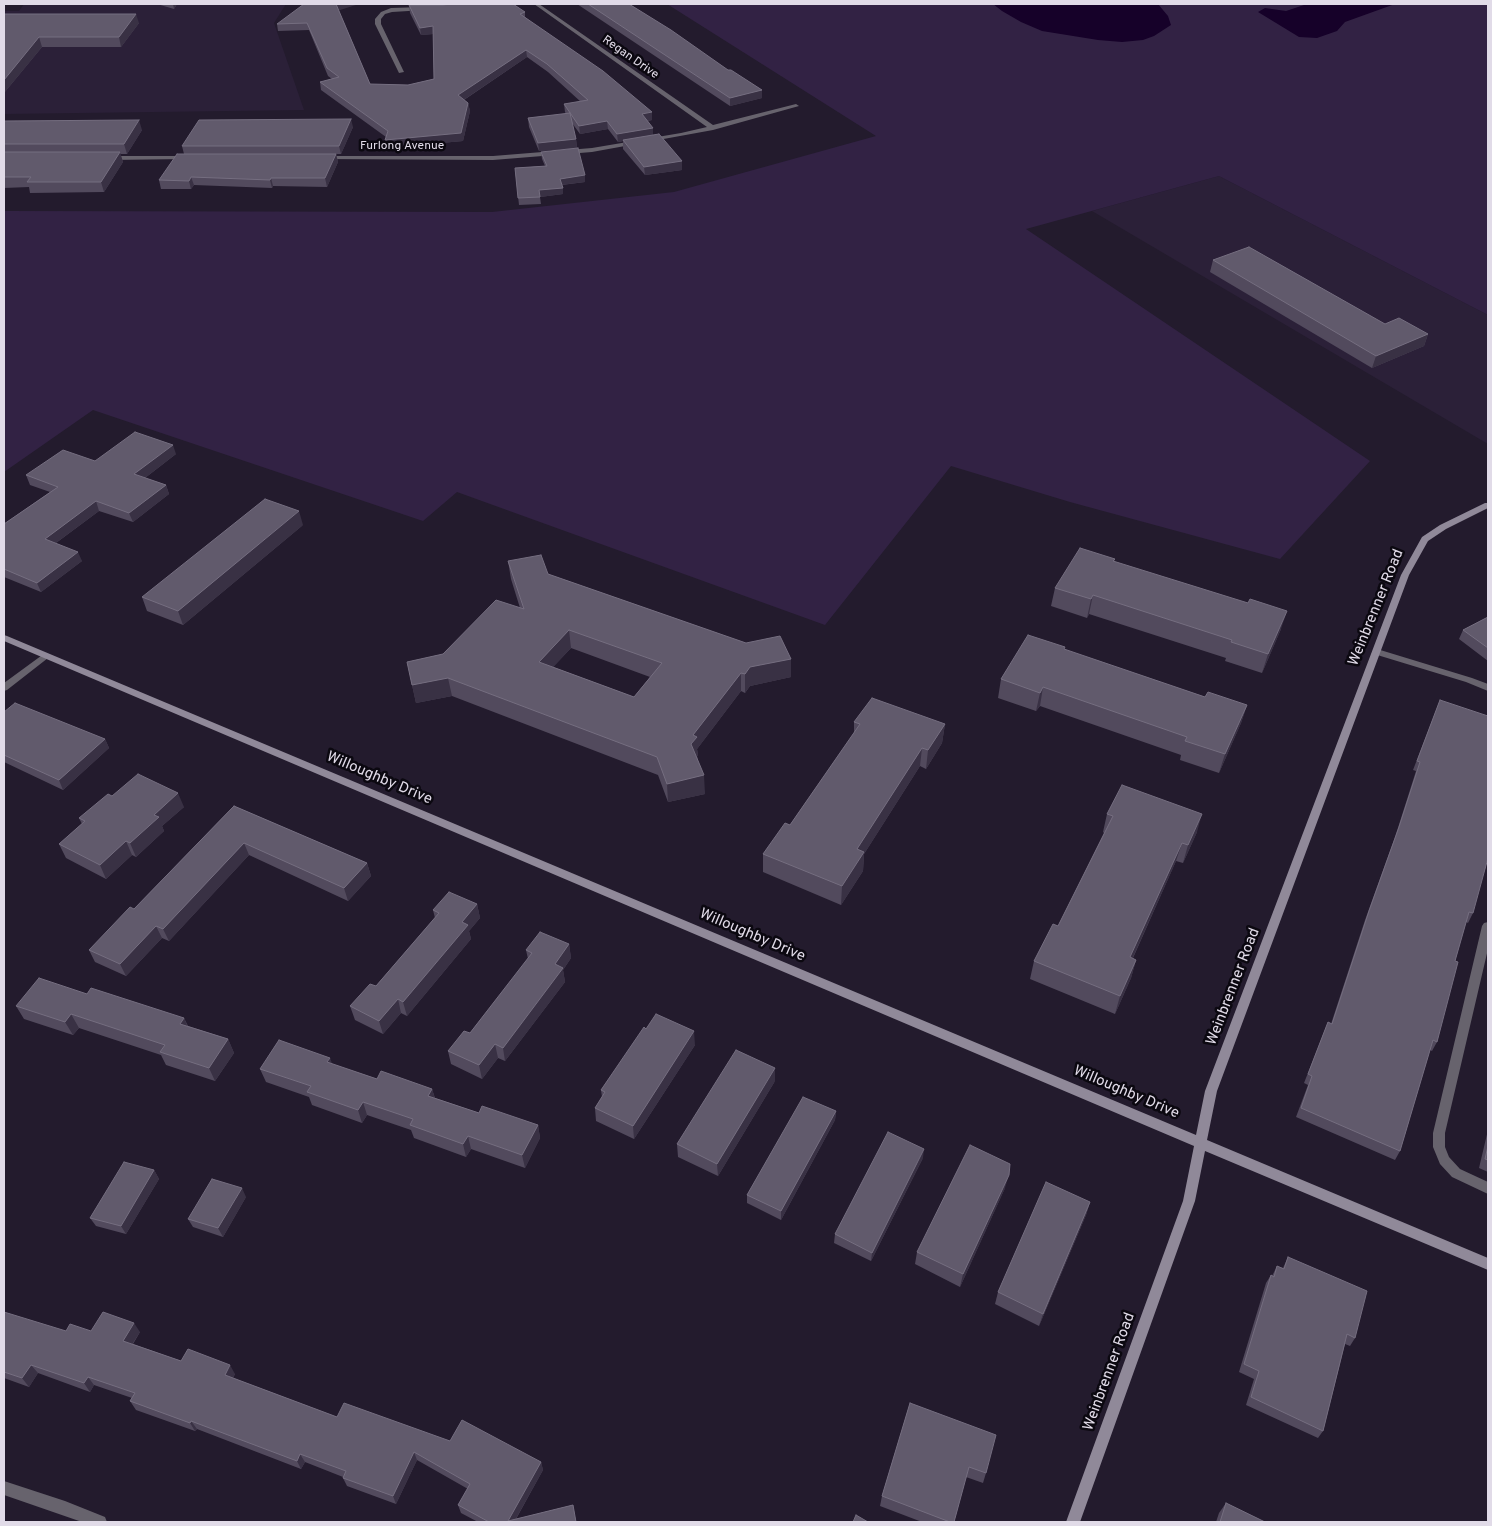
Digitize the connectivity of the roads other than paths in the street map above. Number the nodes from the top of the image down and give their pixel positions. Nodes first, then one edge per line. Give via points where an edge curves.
1 (536, 4) edge
2 (430, 10) edge
3 (401, 72) dead end
4 (796, 106) dead end
5 (713, 128) junction
6 (102, 158) edge
7 (190, 158) edge
8 (318, 158) edge
9 (1488, 505) edge
10 (4, 638) edge
11 (1377, 652) junction
12 (46, 656) junction
13 (4, 688) edge
14 (1488, 688) edge
15 (1488, 926) edge
16 (1200, 1142) junction
17 (1488, 1188) edge
18 (1488, 1264) edge
19 (4, 1488) edge
20 (100, 1522) edge
21 (1074, 1522) edge

1 - 5 street, Regan Drive
2 - 3 street via 391,10 378,19
4 - 5 street, Furlong Avenue
5 - 8 street, Furlong Avenue via 647,142 568,153 468,158
6 - 7 street
9 - 11 street, Weinbrenner Road via 1425,539 1405,575
10 - 12 street, Willoughby Drive
11 - 14 street
11 - 16 street, Weinbrenner Road via 1211,1091
12 - 13 street
12 - 16 street, Willoughby Drive
15 - 17 street via 1439,1133 1439,1147 1444,1160 1456,1173
16 - 18 street, Willoughby Drive
16 - 21 street, Weinbrenner Road via 1190,1201
19 - 20 street

